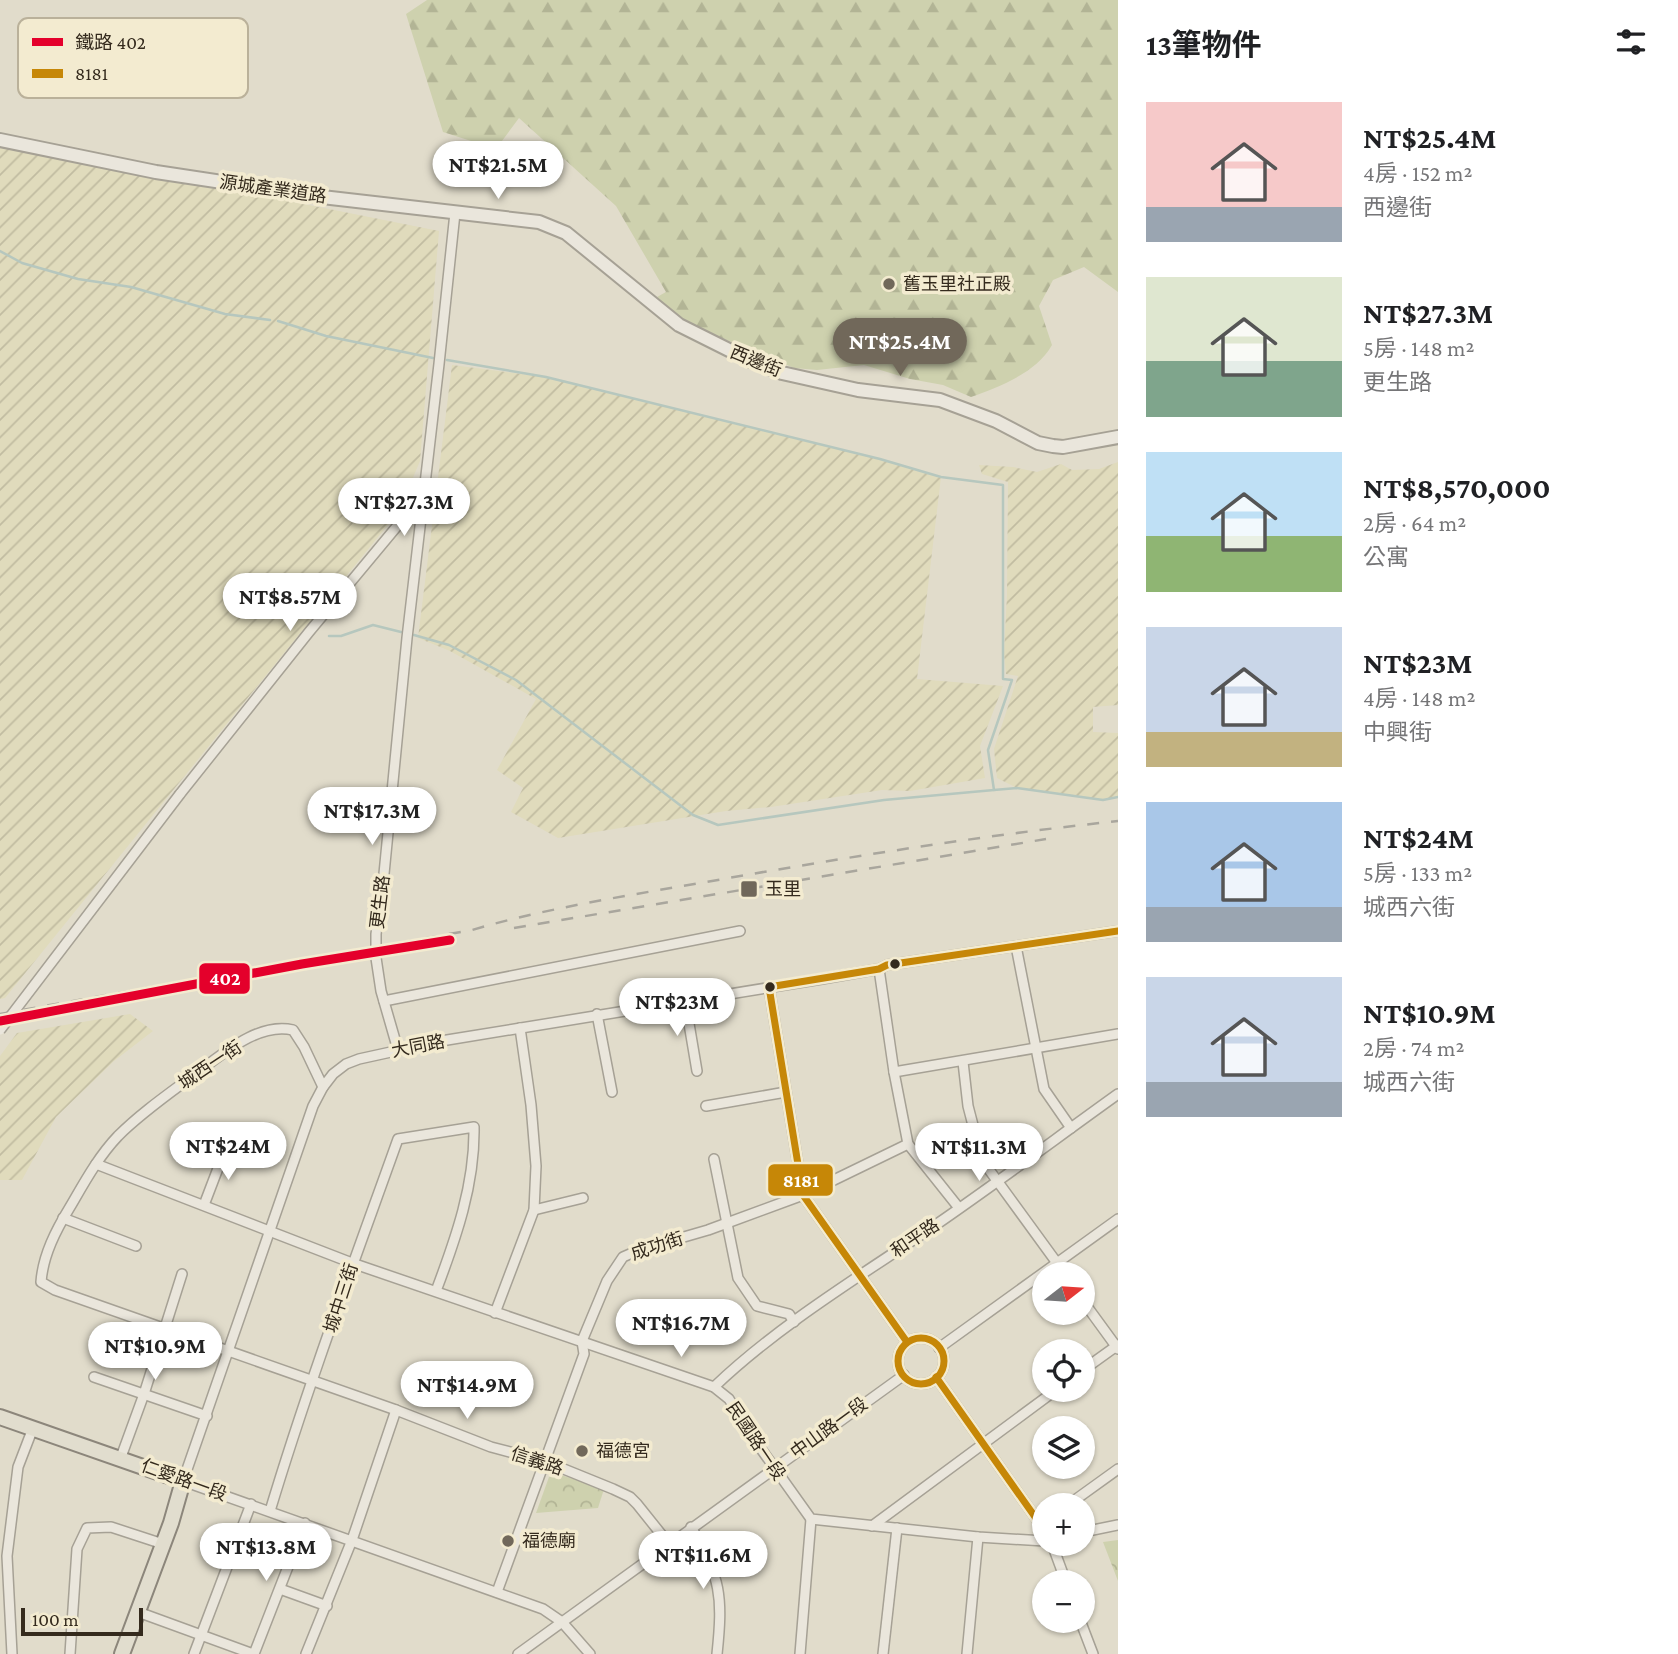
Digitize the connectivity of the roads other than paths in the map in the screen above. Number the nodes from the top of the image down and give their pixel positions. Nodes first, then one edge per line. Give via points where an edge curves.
1 (0, 140) edge
2 (454, 213) junction
3 (548, 226) joint
4 (1118, 437) edge
5 (424, 494) junction
6 (740, 931) dead end
7 (1118, 931) edge
8 (1016, 946) junction
9 (879, 969) junction
10 (769, 988) junction
11 (685, 1000) junction
12 (384, 1001) junction
13 (597, 1014) junction
14 (520, 1028) junction
15 (0, 1030) edge
16 (1118, 1034) edge
17 (1036, 1049) junction
18 (398, 1050) junction
19 (962, 1062) junction
20 (697, 1071) dead end
21 (894, 1072) junction
22 (323, 1087) junction
23 (612, 1092) dead end
24 (786, 1092) junction
25 (1118, 1094) edge
26 (706, 1106) dead end
27 (1071, 1128) junction
28 (908, 1144) junction
29 (225, 1150) dead end
30 (714, 1159) dead end
31 (96, 1164) junction
32 (996, 1181) junction
33 (803, 1195) junction
34 (583, 1198) dead end
35 (204, 1205) junction
36 (959, 1208) junction
37 (534, 1210) junction
38 (64, 1217) junction
39 (1118, 1219) edge
40 (725, 1223) junction
41 (270, 1230) junction
42 (136, 1246) dead end
43 (1056, 1262) edge
44 (1058, 1262) edge
45 (352, 1263) junction
46 (182, 1274) dead end
47 (860, 1275) junction
48 (1032, 1281) edge
49 (41, 1282) joint
50 (436, 1291) junction
51 (495, 1313) junction
52 (1096, 1319) edge
53 (794, 1322) junction
54 (163, 1330) junction
55 (582, 1341) junction
56 (907, 1342) junction
57 (1117, 1347) edge
58 (939, 1348) junction
59 (228, 1352) junction
60 (1095, 1362) edge
61 (904, 1375) junction
62 (94, 1377) dead end
63 (936, 1377) junction
64 (314, 1381) junction
65 (714, 1387) junction
66 (144, 1394) junction
67 (1039, 1402) edge
68 (396, 1410) junction
69 (207, 1416) junction
70 (0, 1417) edge
71 (33, 1428) junction
72 (982, 1443) junction
73 (121, 1457) junction
74 (544, 1461) junction
75 (774, 1468) junction
76 (1118, 1469) edge
77 (183, 1480) junction
78 (1085, 1493) edge
79 (251, 1504) junction
80 (1032, 1510) edge
81 (270, 1511) junction
82 (811, 1519) junction
83 (305, 1523) junction
84 (1118, 1525) edge
85 (872, 1526) junction
86 (691, 1527) junction
87 (897, 1528) junction
88 (1095, 1530) edge
89 (978, 1537) junction
90 (352, 1540) junction
91 (1032, 1540) edge
92 (669, 1544) junction
93 (163, 1545) junction
94 (280, 1589) junction
95 (497, 1592) junction
96 (327, 1606) junction
97 (138, 1612) junction
98 (562, 1622) junction
99 (1085, 1633) edge
100 (201, 1635) junction
101 (12, 1654) edge
102 (70, 1654) edge
103 (122, 1654) edge
104 (194, 1654) edge
105 (253, 1654) edge
106 (306, 1654) edge
107 (518, 1654) edge
108 (590, 1654) edge
109 (717, 1654) edge
110 (800, 1654) edge
111 (883, 1654) edge
112 (967, 1654) edge
113 (1093, 1654) edge

1 - 2 street, 源城產業道路 via 156,172
2 - 3 street, 源城產業道路
2 - 5 street, 更生路
3 - 4 street, 西邊街 via 566,233 679,326 782,373 858,390 940,400 1053,446
5 - 12 street, 更生路 via 376,934
5 - 15 street, bridge via 180,794
6 - 12 street
7 - 8 street, 大同路
8 - 9 street, 大同路
8 - 17 street
9 - 10 street, 大同路
9 - 21 street
10 - 11 street, 大同路
10 - 24 street
11 - 13 street, 大同路
11 - 20 street
12 - 18 street, 更生路
13 - 14 street, 大同路
13 - 23 street
14 - 18 street, 大同路
14 - 37 street via 536,1166
16 - 17 street
17 - 19 street
17 - 27 street via 1044,1089
18 - 22 street, 大同路 via 346,1064
19 - 21 street
19 - 32 street via 982,1160
21 - 28 street
22 - 31 street, 城西一街 via 293,1030 279,1027 223,1052 139,1116
22 - 41 street, 大同路
24 - 26 street
24 - 33 street
25 - 27 street, 和平路
27 - 32 street, 和平路
28 - 33 street, 成功街
28 - 36 street
29 - 35 street
30 - 40 street
31 - 35 street, 民國路一段
31 - 38 street, 城西一街
32 - 36 street, 和平路
32 - 43 street
33 - 40 street, 成功街
33 - 47 street
34 - 37 street
35 - 41 street, 民國路一段
36 - 47 street, 和平路
37 - 51 street
38 - 42 street
38 - 49 street, 城西一街 via 42,1264
39 - 44 street
40 - 53 street via 738,1278 757,1306 789,1314
40 - 55 street, 成功街 via 623,1257 607,1281
41 - 45 street, 民國路一段
41 - 59 street, 大同路
45 - 50 street, 民國路一段
45 - 50 street, 城中三街 via 398,1139 474,1127 474,1157 461,1220
45 - 64 street, 城中三街
46 - 54 street
47 - 53 street, 和平路
47 - 56 street
48 - 58 street
49 - 54 street, 信義路
50 - 51 street, 民國路一段
51 - 55 street, 民國路一段
52 - 57 street
53 - 65 street, 和平路
54 - 59 street, 信義路
54 - 66 street
55 - 65 street, 民國路一段
55 - 74 street, 成功街 via 584,1354
56 - 58 street via 925,1338
56 - 61 street via 898,1359
57 - 60 street
58 - 63 street via 944,1359
59 - 64 street, 信義路
59 - 69 street, 大同路
61 - 63 street via 922,1384
61 - 75 street, 中山路一段
62 - 66 street
63 - 72 street
64 - 68 street, 信義路
64 - 81 street, 城中三街
65 - 75 street, 民國路一段 via 729,1399
66 - 69 street
66 - 73 street
67 - 72 street
68 - 74 street, 信義路 via 491,1447
68 - 90 street
69 - 77 street, 大同路
70 - 71 main road, 仁愛路一段
71 - 73 main road, 仁愛路一段
71 - 101 street via 19,1467 7,1556
72 - 80 street
72 - 85 street
73 - 77 main road, 仁愛路一段
74 - 92 street, 信義路 via 630,1497
74 - 95 street, 成功街
75 - 82 street, 民國路一段
75 - 86 street, 中山路一段
76 - 78 street
77 - 79 street, 仁愛路一段
77 - 93 main road, 大同路
79 - 81 street, 仁愛路一段
79 - 100 street
81 - 83 street, 仁愛路一段
82 - 85 street
82 - 110 street
83 - 90 street, 仁愛路一段
83 - 94 street
84 - 88 street
85 - 87 street
86 - 92 street, 中山路一段
86 - 109 street via 717,1578 721,1610
87 - 89 street
87 - 111 street
89 - 91 street
89 - 112 street
90 - 95 street, 仁愛路一段
90 - 96 street
92 - 98 street, 中山路一段
93 - 97 main road, 大同路
93 - 102 street via 111,1527 87,1528 78,1549
94 - 96 street
94 - 105 street
95 - 98 street, 仁愛路一段
96 - 106 street
97 - 100 street
97 - 103 main road, 大同路
98 - 107 street, 中山路一段
98 - 108 street, 仁愛路一段
99 - 113 street
100 - 104 street
100 - 105 street

